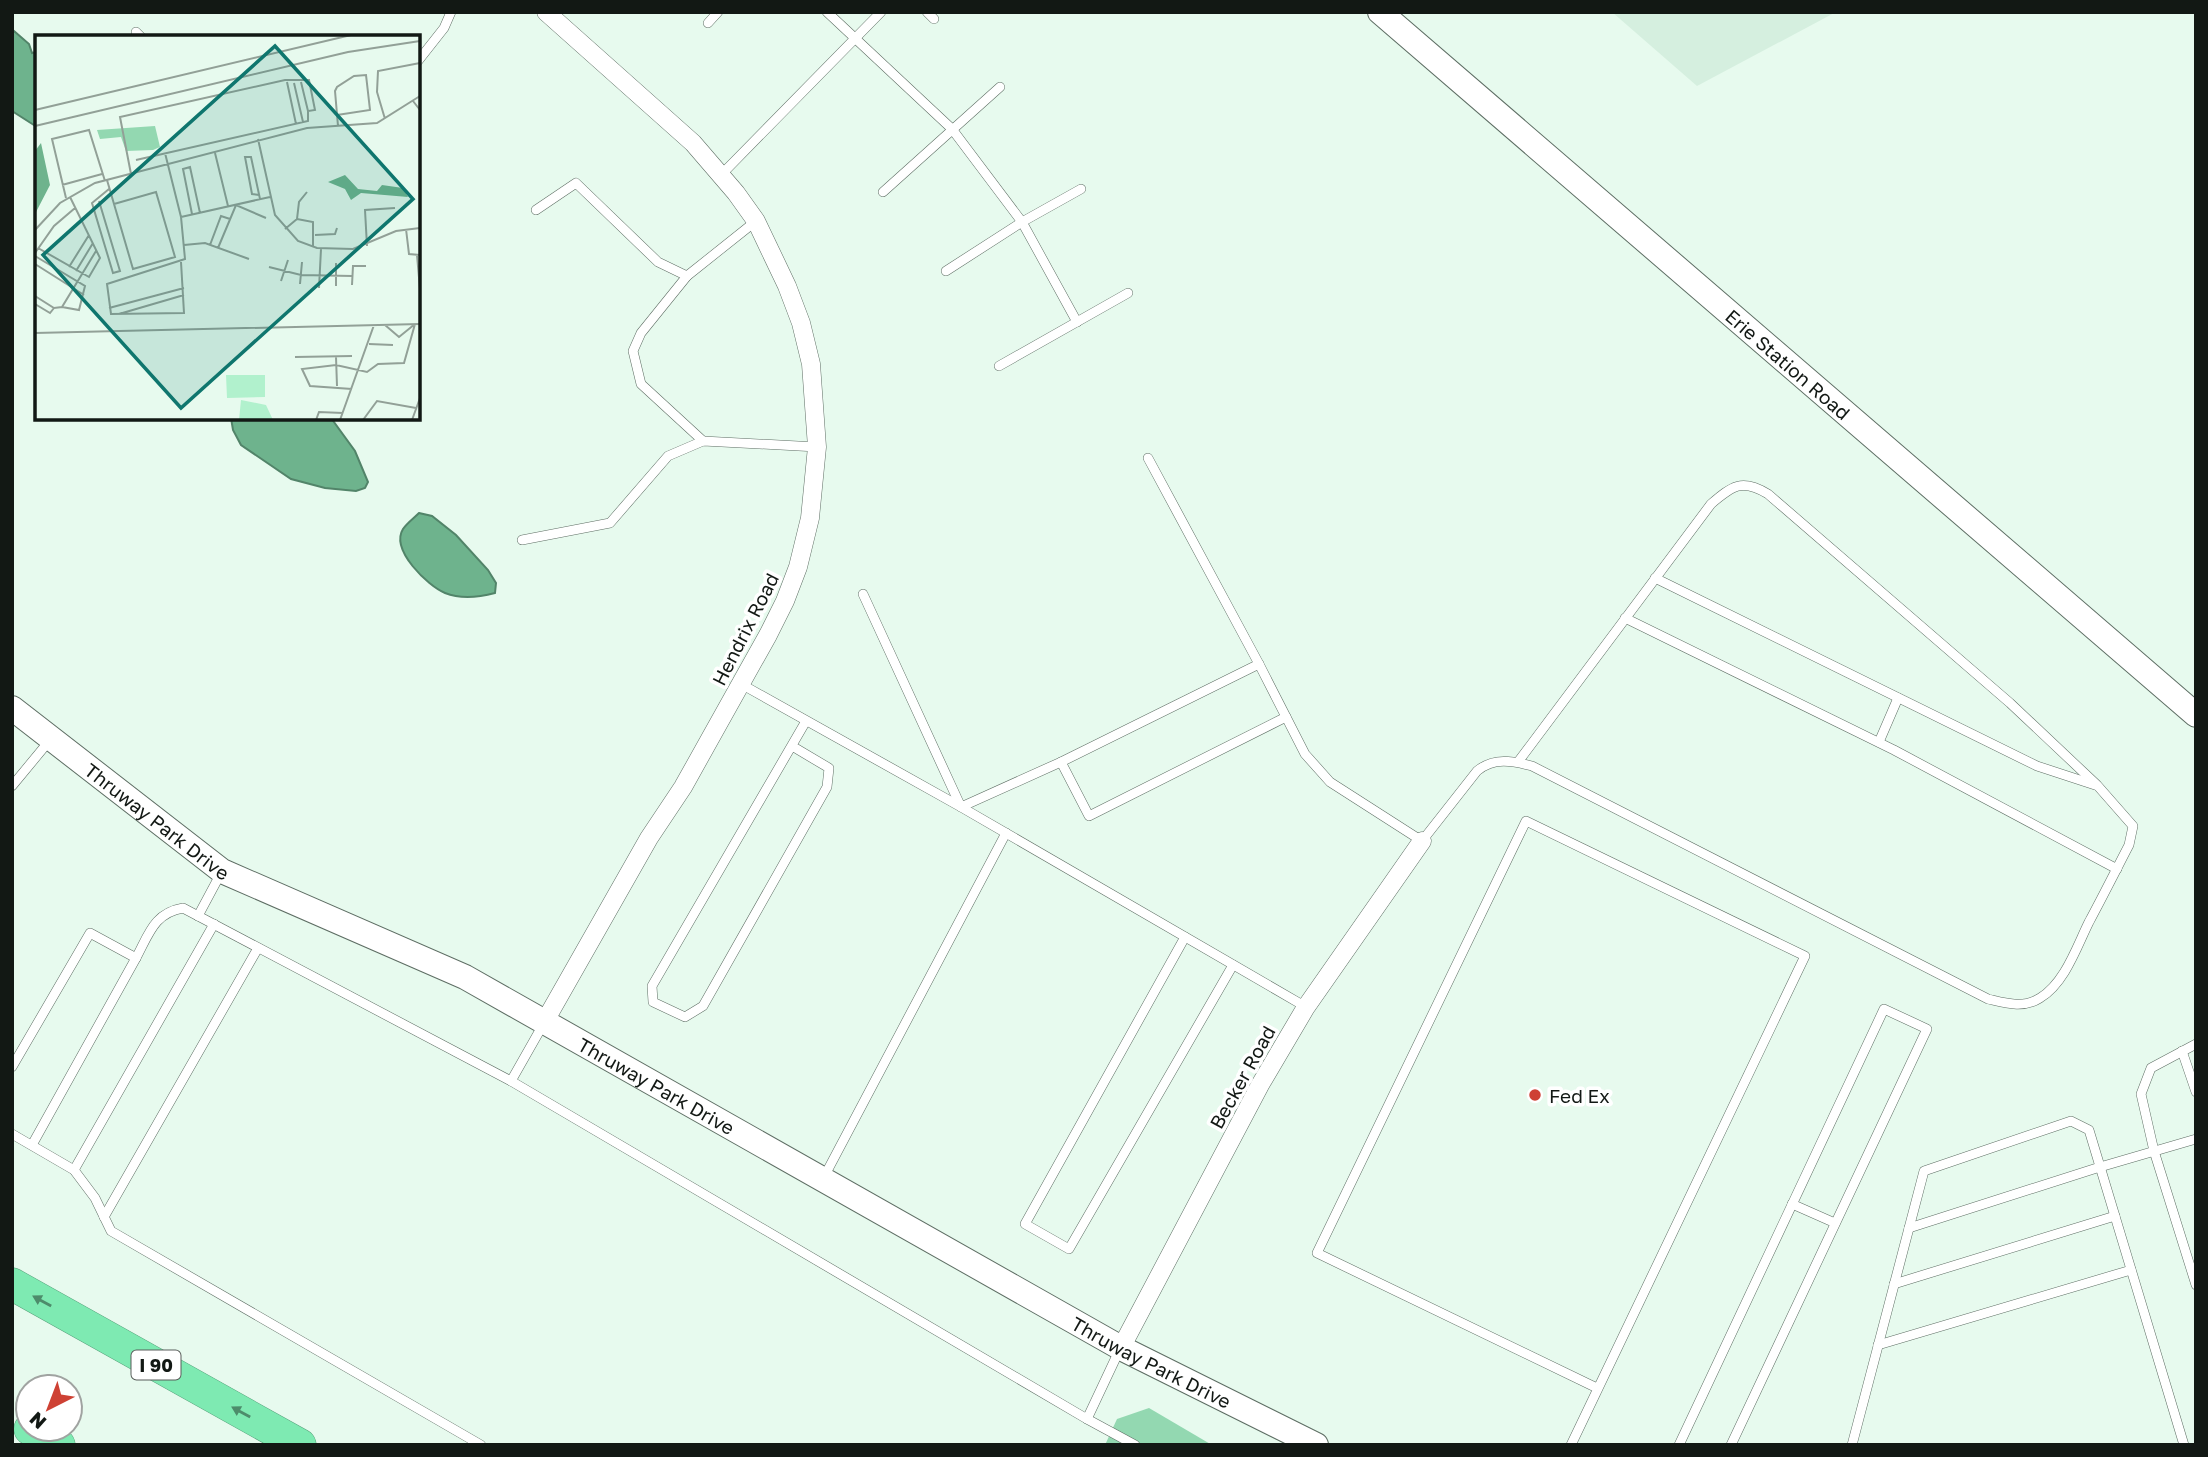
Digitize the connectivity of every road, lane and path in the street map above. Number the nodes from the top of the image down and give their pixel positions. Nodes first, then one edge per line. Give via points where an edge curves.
1 (451, 12) edge
2 (545, 12) edge
3 (718, 12) edge
4 (827, 12) edge
5 (881, 12) edge
6 (1380, 12) edge
7 (708, 23) dead end
8 (855, 38) junction
9 (420, 59) edge
10 (1000, 87) dead end
11 (952, 129) junction
12 (721, 175) junction
13 (1082, 189) dead end
14 (883, 192) dead end
15 (536, 210) dead end
16 (756, 221) junction
17 (1022, 222) junction
18 (946, 271) dead end
19 (687, 275) junction
20 (1128, 293) dead end
21 (1077, 322) junction
22 (999, 366) dead end
23 (703, 441) junction
24 (817, 447) junction
25 (1148, 458) dead end
26 (522, 540) dead end
27 (1655, 578) junction
28 (863, 594) dead end
29 (1625, 618) junction
30 (1259, 664) junction
31 (741, 684) junction
32 (1898, 698) junction
33 (12, 708) edge
34 (2196, 715) edge
35 (1286, 717) junction
36 (806, 721) junction
37 (51, 739) junction
38 (1879, 742) junction
39 (792, 746) junction
40 (1060, 762) junction
41 (1518, 762) junction
42 (2097, 785) junction
43 (12, 786) edge
44 (961, 807) junction
45 (1006, 833) junction
46 (1422, 841) junction
47 (2117, 869) junction
48 (222, 871) junction
49 (198, 916) junction
50 (214, 924) junction
51 (1185, 937) junction
52 (258, 948) junction
53 (136, 958) junction
54 (1233, 965) junction
55 (1306, 1007) junction
56 (545, 1021) junction
57 (2196, 1044) edge
58 (2182, 1051) junction
59 (12, 1067) edge
60 (511, 1081) junction
61 (2196, 1092) edge
62 (12, 1134) edge
63 (2196, 1139) edge
64 (32, 1145) junction
65 (2154, 1152) junction
66 (2100, 1167) junction
67 (74, 1170) junction
68 (823, 1179) junction
69 (1792, 1204) junction
70 (2115, 1216) junction
71 (104, 1217) junction
72 (1835, 1223) junction
73 (1909, 1228) junction
74 (2131, 1270) junction
75 (12, 1284) edge
76 (1894, 1284) junction
77 (2196, 1285) edge
78 (1878, 1345) junction
79 (1121, 1348) junction
80 (1597, 1388) junction
81 (1087, 1419) junction
82 (300, 1445) edge
83 (481, 1445) edge
84 (1135, 1445) edge
85 (1316, 1445) edge
86 (1571, 1445) edge
87 (1679, 1445) edge
88 (1731, 1445) edge
89 (1852, 1445) edge
90 (2184, 1445) edge

1 - 9 lane via 444,29
2 - 12 street, Hendrix Road via 693,143
3 - 7 lane
4 - 8 lane
5 - 8 lane
6 - 34 main road, Erie Station Road
8 - 11 lane
8 - 12 lane
10 - 11 lane
11 - 14 lane
11 - 17 lane
12 - 16 street, Hendrix Road
13 - 17 lane
15 - 19 lane via 576,183 658,262
16 - 19 lane
16 - 24 street, Hendrix Road via 801,323 811,364
17 - 18 lane
17 - 21 lane
19 - 23 lane via 641,333 633,351 641,384
20 - 21 lane
21 - 22 lane
23 - 24 lane
23 - 26 lane via 668,456 610,523
24 - 31 street, Hendrix Road via 811,508 798,567
25 - 30 lane
27 - 29 lane
27 - 32 lane
27 - 42 lane via 1711,504 1735,486 1758,488 2010,703
28 - 44 lane
29 - 38 lane
29 - 41 lane
30 - 35 lane
30 - 40 lane
31 - 36 lane
31 - 56 street, Hendrix Road
32 - 38 lane
32 - 42 lane via 2037,766
33 - 37 main road, Thruway Park Drive
35 - 40 lane via 1089,816
35 - 46 lane via 1305,754 1330,782
36 - 39 lane
36 - 44 lane
37 - 43 lane
37 - 48 main road, Thruway Park Drive
38 - 47 lane
39 - 39 lane via 652,986 653,1002 685,1017 703,1006 827,787 829,768
40 - 44 lane
41 - 46 lane via 1484,765
41 - 47 lane via 1988,999 2014,1005 2027,1004 2053,987
42 - 47 lane via 2133,826
44 - 45 lane
45 - 51 lane
45 - 68 lane
46 - 55 street, Becker Road
48 - 49 lane
48 - 56 main road, Thruway Park Drive via 465,977
49 - 50 lane
49 - 53 lane via 183,908 168,911 157,920
50 - 52 lane
50 - 67 lane
51 - 54 lane
51 - 54 lane via 1025,1224 1069,1250
52 - 60 lane
52 - 71 lane
53 - 59 lane via 90,933
53 - 64 lane
54 - 55 lane
55 - 79 street, Becker Road via 1260,1084
56 - 60 lane
56 - 68 main road, Thruway Park Drive
57 - 58 lane
58 - 61 lane
58 - 65 lane via 2151,1068 2141,1094
60 - 81 lane
62 - 64 lane
63 - 65 lane
64 - 67 lane
65 - 66 lane
65 - 77 lane
66 - 70 lane
66 - 73 lane
66 - 73 lane via 2089,1130 2071,1121 1924,1171
67 - 71 lane
68 - 79 main road, Thruway Park Drive
69 - 72 lane
69 - 72 lane via 1884,1009 1927,1029
69 - 87 lane
70 - 74 lane
70 - 76 lane
71 - 83 lane via 111,1231
72 - 88 lane
73 - 76 lane
74 - 78 lane
74 - 90 lane
82 -> 75 highway, I 90
76 - 78 lane
78 - 89 lane
79 - 81 lane
79 - 85 main road, Thruway Park Drive
80 - 80 lane via 1805,956 1526,821 1317,1253
80 - 86 lane
81 - 84 lane

